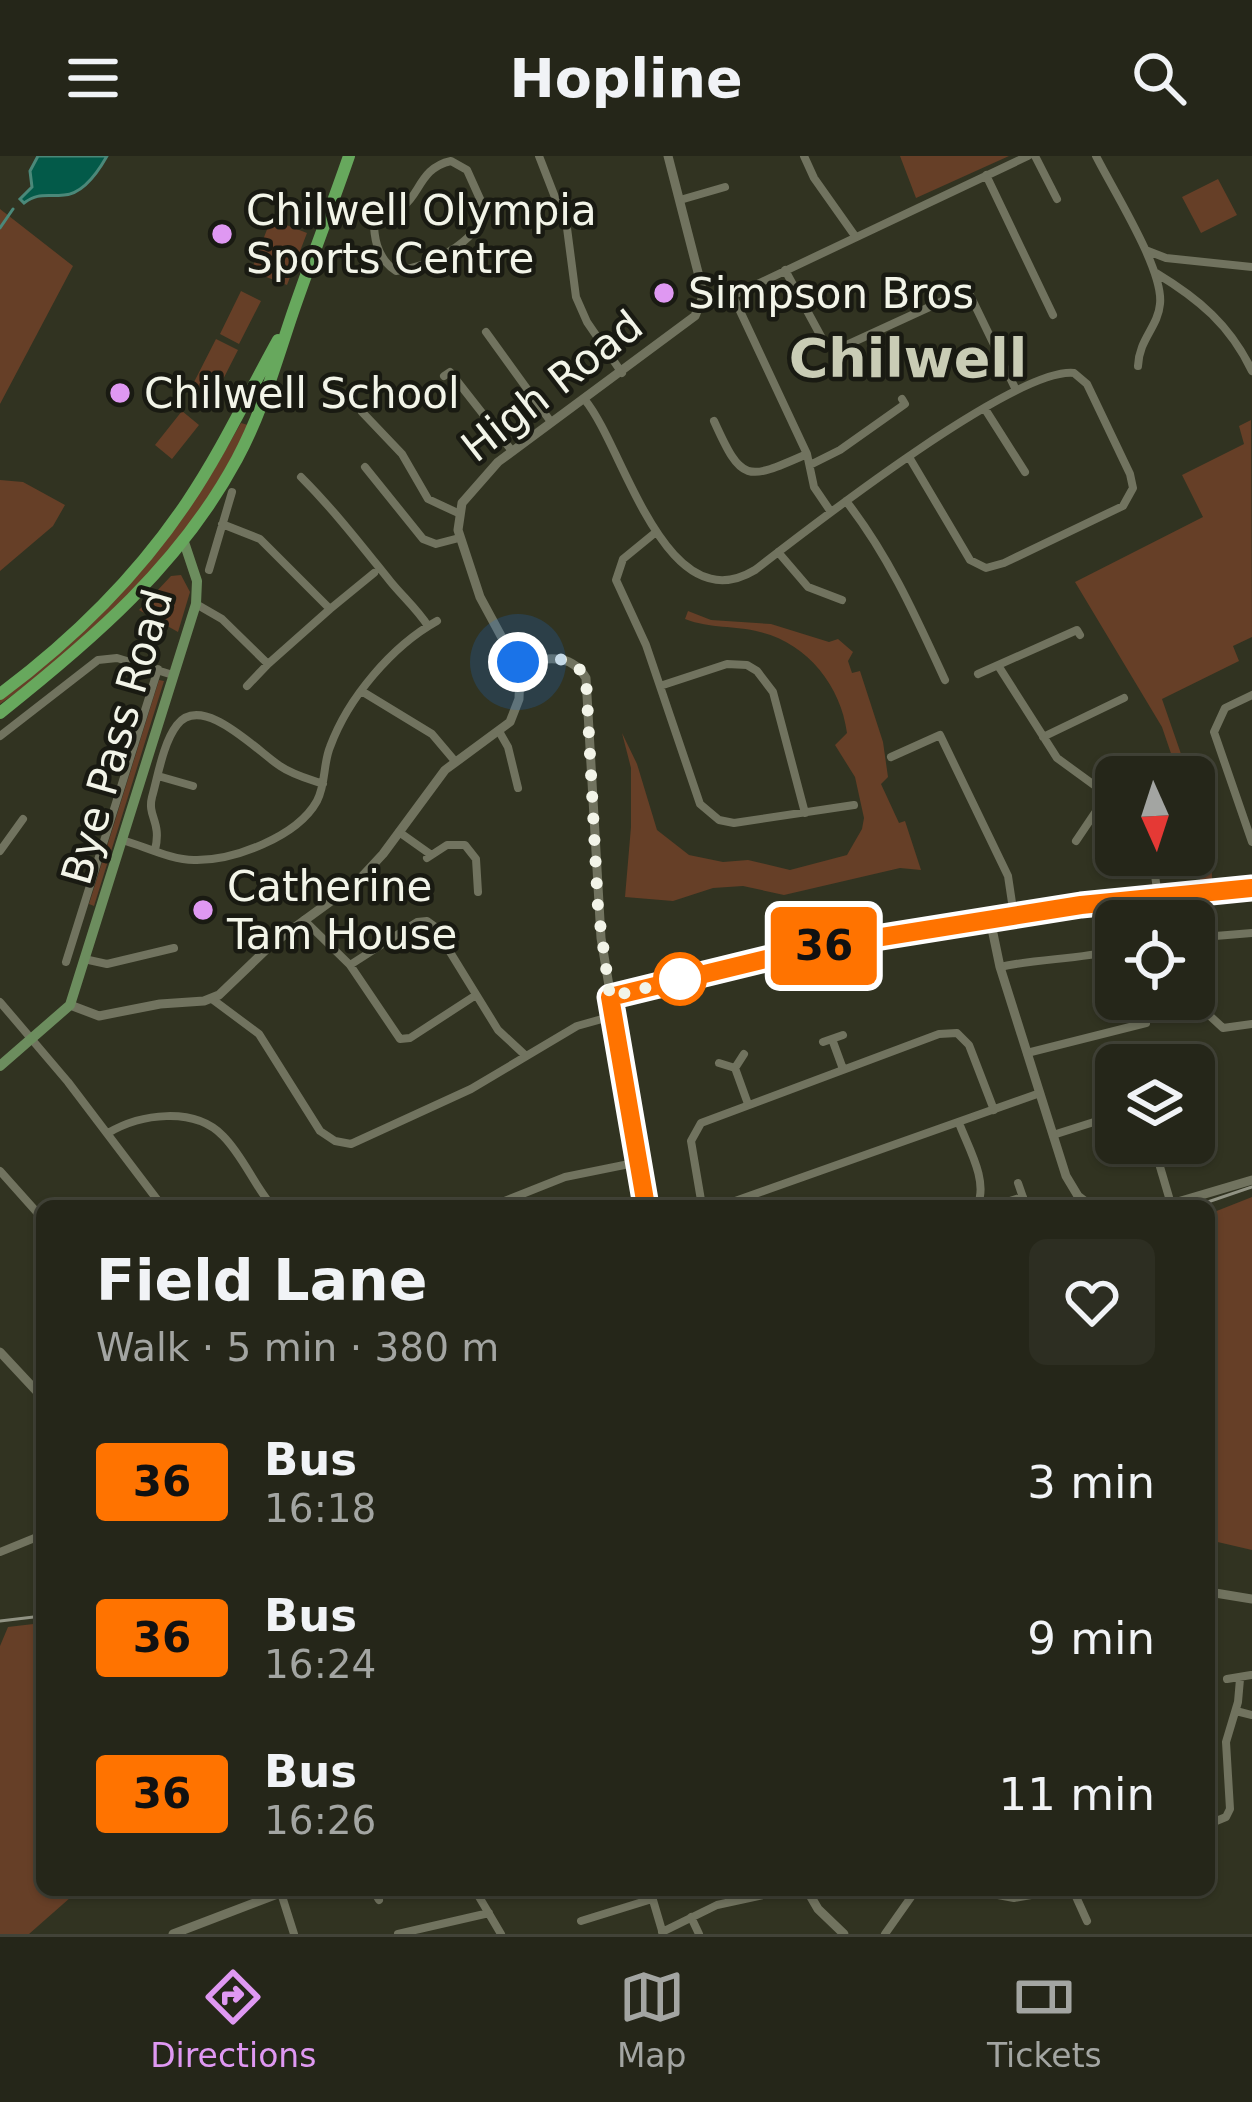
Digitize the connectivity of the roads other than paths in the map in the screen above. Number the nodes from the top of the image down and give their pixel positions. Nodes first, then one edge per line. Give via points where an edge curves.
1 (349, 156) edge
2 (539, 156) edge
3 (668, 156) edge
4 (804, 156) edge
5 (1032, 156) edge
6 (1096, 156) edge
7 (986, 175) junction
8 (725, 188) dead end
9 (1057, 199) dead end
10 (334, 200) junction
11 (680, 200) junction
12 (374, 213) junction
13 (854, 236) junction
14 (463, 241) junction
15 (1148, 251) junction
16 (470, 256) dead end
17 (785, 270) junction
18 (1252, 271) edge
19 (1155, 272) junction
20 (732, 296) junction
21 (700, 306) junction
22 (292, 315) junction
23 (1053, 315) dead end
24 (486, 332) dead end
25 (1138, 366) dead end
26 (1252, 370) edge
27 (622, 373) junction
28 (444, 376) dead end
29 (1016, 390) junction
30 (902, 399) dead end
31 (585, 400) junction
32 (985, 409) junction
33 (362, 412) dead end
34 (714, 421) dead end
35 (551, 422) junction
36 (512, 451) junction
37 (806, 454) junction
38 (909, 457) junction
39 (810, 466) junction
40 (365, 467) dead end
41 (1025, 472) dead end
42 (301, 477) dead end
43 (376, 483) junction
44 (367, 490) dead end
45 (232, 492) dead end
46 (845, 501) junction
47 (831, 512) junction
48 (458, 513) junction
49 (222, 524) junction
50 (656, 532) junction
51 (459, 538) junction
52 (184, 542) junction
53 (778, 552) junction
54 (163, 568) junction
55 (209, 570) dead end
56 (374, 573) dead end
57 (196, 577) junction
58 (842, 601) dead end
59 (196, 604) junction
60 (330, 609) junction
61 (1080, 634) dead end
62 (926, 639) junction
63 (914, 644) dead end
64 (518, 662) junction
65 (268, 664) junction
66 (1000, 667) junction
67 (158, 669) junction
68 (979, 674) dead end
69 (173, 675) junction
70 (945, 680) dead end
71 (247, 686) dead end
72 (659, 686) junction
73 (363, 692) junction
74 (0, 694) edge
75 (1252, 695) edge
76 (1124, 698) dead end
77 (1104, 707) junction
78 (0, 713) edge
79 (1109, 718) dead end
80 (500, 733) junction
81 (0, 736) edge
82 (1043, 737) junction
83 (891, 758) dead end
84 (454, 760) junction
85 (158, 776) junction
86 (323, 784) junction
87 (193, 786) dead end
88 (1095, 786) edge
89 (518, 788) dead end
90 (854, 805) dead end
91 (805, 813) junction
92 (22, 818) dead end
93 (1095, 818) edge
94 (1248, 820) edge
95 (1072, 826) dead end
96 (399, 832) junction
97 (122, 839) junction
98 (1252, 842) edge
99 (155, 850) junction
100 (0, 851) edge
101 (1156, 876) edge
102 (482, 886) dead end
103 (1252, 888) edge
104 (1199, 893) junction
105 (1158, 896) junction
106 (1200, 900) edge
107 (82, 912) junction
108 (98, 916) junction
109 (1014, 916) junction
110 (990, 919) junction
111 (304, 920) junction
112 (1252, 933) edge
113 (1215, 936) edge
114 (165, 946) dead end
115 (65, 954) dead end
116 (1095, 955) edge
117 (84, 959) junction
118 (350, 965) junction
119 (1000, 967) junction
120 (476, 995) junction
121 (610, 997) junction
122 (212, 999) junction
123 (0, 1002) edge
124 (70, 1005) junction
125 (613, 1016) junction
126 (1215, 1020) edge
127 (1146, 1023) dead end
128 (1252, 1024) edge
129 (843, 1034) dead end
130 (31, 1042) junction
131 (1027, 1053) junction
132 (744, 1054) dead end
133 (526, 1056) junction
134 (719, 1064) dead end
135 (0, 1066) edge
136 (735, 1068) junction
137 (843, 1069) junction
138 (1040, 1093) junction
139 (748, 1105) junction
140 (994, 1110) junction
141 (959, 1122) junction
142 (1094, 1122) dead end
143 (108, 1133) junction
144 (1053, 1135) junction
145 (639, 1162) junction
146 (1159, 1164) edge
147 (0, 1171) edge
148 (1252, 1180) edge
149 (1018, 1183) dead end
150 (157, 1200) edge
151 (268, 1200) edge
152 (507, 1200) edge
153 (645, 1200) edge
154 (701, 1200) edge
155 (752, 1200) edge
156 (979, 1200) edge
157 (1024, 1200) edge
158 (1085, 1200) edge
159 (1167, 1200) edge
160 (1185, 1200) edge
161 (36, 1211) edge
162 (0, 1352) edge
163 (36, 1390) edge
164 (36, 1537) edge
165 (0, 1552) edge
166 (1215, 1593) edge
167 (1252, 1599) edge
168 (1251, 1675) edge
169 (1227, 1679) dead end
170 (1240, 1679) junction
171 (1236, 1711) junction
172 (1252, 1715) edge
173 (1215, 1822) edge
174 (271, 1896) edge
175 (285, 1896) edge
176 (377, 1896) edge
177 (479, 1896) edge
178 (646, 1896) edge
179 (652, 1896) edge
180 (756, 1896) edge
181 (810, 1896) edge
182 (912, 1896) edge
183 (1076, 1896) edge
184 (379, 1900) dead end
185 (489, 1913) junction
186 (692, 1917) junction
187 (1088, 1920) dead end
188 (581, 1921) dead end
189 (663, 1933) edge
190 (173, 1934) edge
191 (294, 1934) edge
192 (398, 1934) edge
193 (501, 1934) edge
194 (699, 1934) edge
195 (844, 1934) edge
196 (885, 1934) edge

1 - 10 main road, Bye Pass Road
2 - 27 street via 567,227 579,306
3 - 11 street
4 - 13 street
5 - 7 street
5 - 9 street
6 - 15 street
7 - 13 street
7 - 23 street
8 - 11 street
10 - 12 street
10 - 22 main road, Bye Pass Road
11 - 21 street
12 - 14 street via 374,237 393,270
12 - 14 street via 405,207 428,171 458,163 485,210
13 - 17 street
14 - 16 street
15 - 18 street
15 - 19 street
17 - 20 street
17 - 29 street via 835,349 970,295
19 - 25 street via 1160,308
19 - 26 street via 1222,321
20 - 21 street
20 - 37 street
21 - 27 street, High Road
22 - 52 main road, Bye Pass Road via 238,458
22 - 74 main road, Bye Pass Road via 230,431 153,547 58,647
24 - 35 street
27 - 31 street, High Road
28 - 36 street via 450,372
29 - 32 street
29 - 38 street via 1064,372 1083,379 1132,479 1123,506 986,568 970,560
30 - 39 street
31 - 35 street, High Road
31 - 50 street
32 - 38 street
32 - 41 street
33 - 48 street via 374,417 428,499
34 - 37 street via 746,471 766,472
35 - 36 street, High Road
36 - 48 street, High Road via 474,485
37 - 39 street
38 - 46 street
39 - 47 street
40 - 43 street
42 - 73 street via 344,521 362,554 433,624 390,652
43 - 44 street
43 - 51 street via 423,539
45 - 49 street, Bye Pass Road
46 - 47 street
46 - 62 street via 883,553
47 - 53 street
48 - 51 street, High Road
49 - 55 street, Bye Pass Road
49 - 60 street via 260,539
50 - 53 street via 689,568 719,580 748,575
50 - 72 street via 623,559 616,580
51 - 64 street, High Road via 489,616
52 - 54 main road, Bye Pass Road
52 - 57 main road, Bye Pass Road
53 - 58 street via 808,587
54 - 57 main road, Bye Pass Road
54 - 78 main road via 96,637
56 - 60 street
57 - 59 main road, Bye Pass Road
59 - 65 street
59 - 69 main road, Bye Pass Road
60 - 65 street
61 - 66 street
62 - 63 street
62 - 70 street
64 - 80 street via 520,699
64 - 121 street via 561,658 586,678
65 - 71 street
66 - 68 street
66 - 82 street
67 - 69 street
67 - 81 street via 98,659
67 - 107 street, Bye Pass Road
69 - 97 main road, Bye Pass Road
72 - 91 street via 709,814 734,823
72 - 91 street via 723,665 758,670 773,692
73 - 84 street via 432,734
73 - 86 street via 333,738
75 - 94 street via 1222,712 1214,732
76 - 77 street
77 - 79 street
77 - 82 street
80 - 84 street
80 - 89 street
82 - 88 street
83 - 109 street via 940,735 1008,876
84 - 96 street
85 - 86 street via 177,724 199,715
85 - 87 street
85 - 99 street via 150,807 160,828
86 - 99 street via 303,818 251,848 197,860
90 - 91 street
92 - 100 street
93 - 95 street via 1079,837
94 - 98 street
96 - 102 street via 428,856 465,845
96 - 111 street via 357,883
97 - 99 street
97 - 108 main road, Bye Pass Road
101 - 105 street
103 - 104 street
104 - 105 street
104 - 106 street
105 - 109 street
107 - 108 street, Bye Pass Road
107 - 115 street, Bye Pass Road
108 - 117 main road, Bye Pass Road
109 - 110 street
110 - 119 street
110 - 121 street via 807,949
111 - 118 street
111 - 122 street
112 - 113 street
114 - 117 street via 107,964
116 - 119 street
117 - 124 main road, Bye Pass Road
118 - 120 street via 400,1039
118 - 120 street via 428,921
119 - 131 street
120 - 133 street
121 - 125 street
122 - 124 street via 99,1016
122 - 133 street via 259,1034 314,1124 342,1143 364,1140
123 - 130 street
124 - 130 main road
125 - 133 street
125 - 145 street
126 - 128 street via 1223,1028
127 - 131 street
129 - 137 street via 828,1040
130 - 135 main road
130 - 143 street
131 - 138 street
132 - 136 street
134 - 136 street
136 - 139 street
137 - 139 street
137 - 140 street via 957,1033
138 - 140 street
138 - 144 street
139 - 154 street via 695,1131
140 - 141 street
141 - 155 street
141 - 156 street
142 - 144 street
143 - 150 street
143 - 151 street via 163,1116 208,1126
144 - 158 street via 1070,1185
145 - 152 street via 565,1177
145 - 153 street
146 - 159 street
147 - 161 street
148 - 160 street
149 - 157 street
162 - 163 street
164 - 165 street
166 - 167 street
168 - 170 street
169 - 170 street
170 - 171 street
171 - 172 street
171 - 173 street via 1226,1742 1231,1803
174 - 190 street
175 - 191 street
176 - 184 street
177 - 185 street
178 - 188 street
179 - 189 street
180 - 186 street
181 - 195 street
182 - 196 street
183 - 187 street
185 - 192 street
185 - 193 street
186 - 189 street
186 - 194 street

